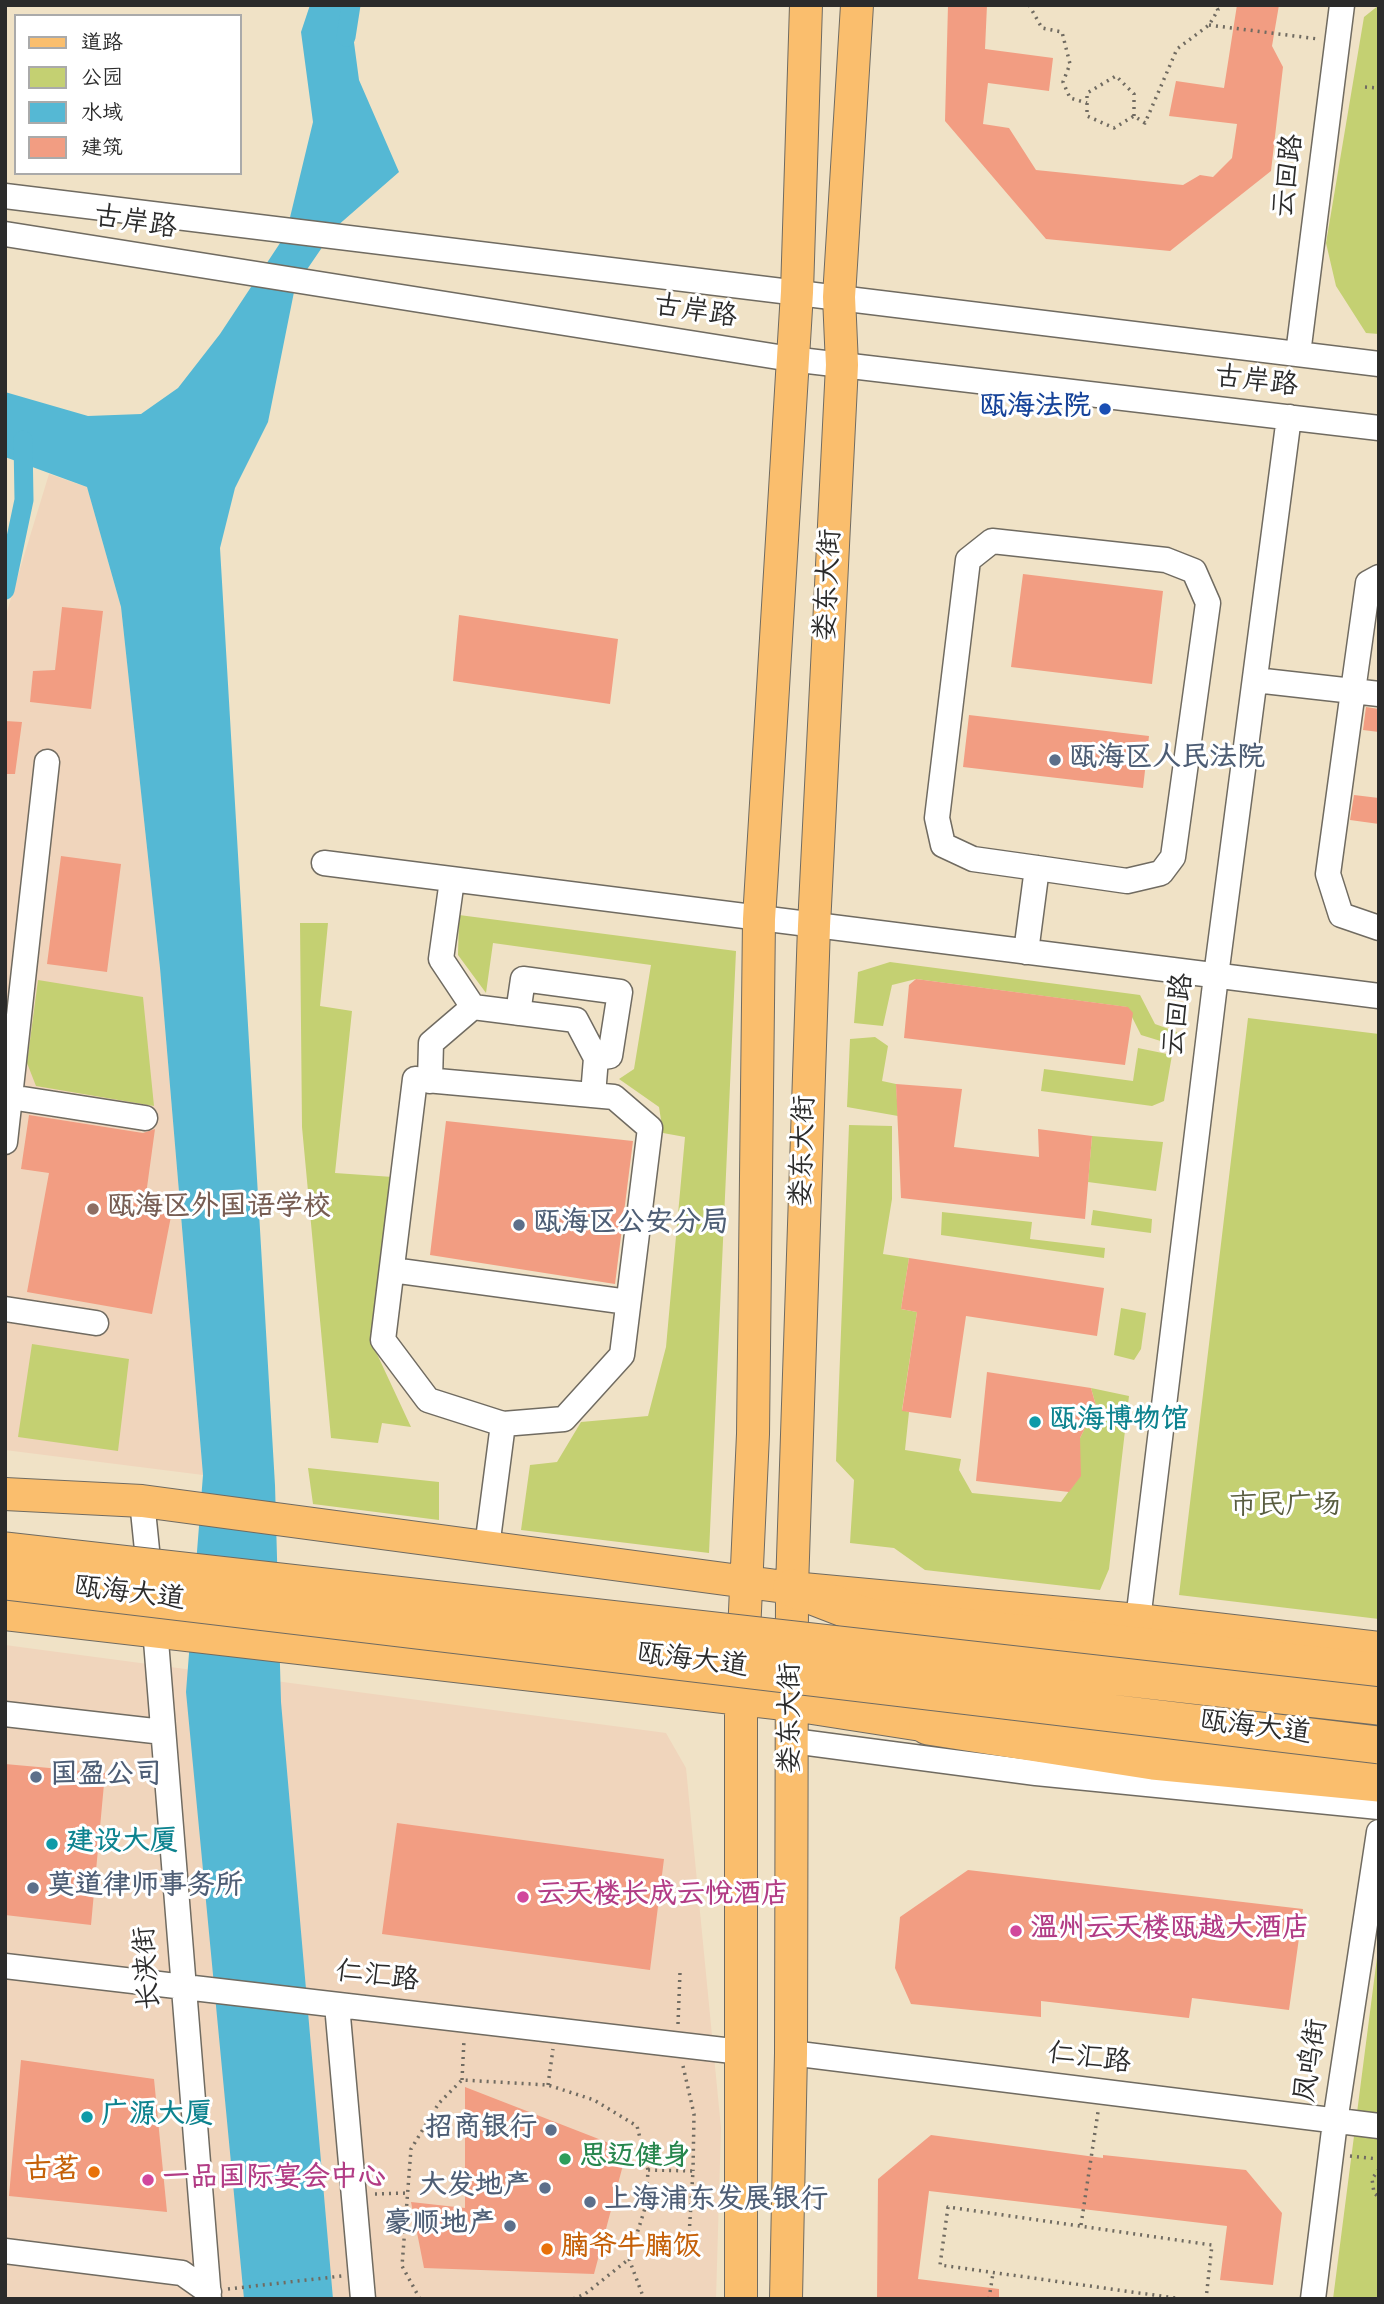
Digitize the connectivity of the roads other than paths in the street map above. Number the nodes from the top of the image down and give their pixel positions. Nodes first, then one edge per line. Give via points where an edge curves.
1 (806, 5) edge
2 (857, 5) edge
3 (1342, 5) edge
4 (5, 196) edge
5 (5, 234) edge
6 (797, 292) junction
7 (839, 297) junction
8 (1298, 354) junction
9 (791, 359) junction
10 (1379, 364) edge
11 (842, 365) junction
12 (1289, 418) junction
13 (1379, 428) edge
14 (1379, 577) edge
15 (1255, 680) junction
16 (1353, 691) junction
17 (1379, 694) edge
18 (47, 762) dead end
19 (324, 863) dead end
20 (1037, 867) junction
21 (452, 880) junction
22 (759, 919) junction
23 (814, 926) junction
24 (1379, 928) edge
25 (1026, 952) junction
26 (1216, 976) junction
27 (1379, 996) edge
28 (473, 1007) junction
29 (518, 1013) junction
30 (597, 1058) junction
31 (430, 1081) junction
32 (593, 1095) junction
33 (10, 1097) junction
34 (145, 1118) dead end
35 (5, 1142) edge
36 (392, 1270) junction
37 (628, 1303) junction
38 (5, 1309) edge
39 (96, 1323) dead end
40 (503, 1424) junction
41 (5, 1494) edge
42 (142, 1501) junction
43 (487, 1547) junction
44 (5, 1552) edge
45 (5, 1581) edge
46 (746, 1582) junction
47 (792, 1588) junction
48 (5, 1614) edge
49 (1138, 1620) junction
50 (155, 1631) junction
51 (1379, 1648) edge
52 (1379, 1672) edge
53 (741, 1699) junction
54 (793, 1705) junction
55 (1379, 1706) edge
56 (5, 1714) edge
57 (928, 1726) junction
58 (163, 1732) junction
59 (793, 1741) junction
60 (1379, 1745) edge
61 (1379, 1765) edge
62 (1379, 1783) edge
63 (1379, 1807) edge
64 (1379, 1832) edge
65 (5, 1966) edge
66 (181, 1986) junction
67 (337, 2005) junction
68 (741, 2052) junction
69 (792, 2053) junction
70 (1335, 2122) junction
71 (1379, 2126) edge
72 (5, 2251) edge
73 (209, 2295) edge
74 (363, 2299) edge
75 (741, 2299) edge
76 (786, 2299) edge
77 (1313, 2299) edge

1 - 6 main road, 娄东大街
2 - 7 main road, 娄东大街
3 - 8 street, 云回路
4 - 6 street, 古岸路
5 - 9 street, 古岸路
6 - 7 street, 古岸路
6 - 9 main road, 娄东大街
7 - 8 street, 古岸路
7 - 11 main road, 娄东大街
8 - 10 street, 古岸路
9 - 11 street, 古岸路
9 - 22 main road, 娄东大街
11 - 12 street, 古岸路
11 - 23 main road, 娄东大街
12 - 13 street, 古岸路
12 - 15 street, 云回路
14 - 16 street via 1368,583
15 - 16 street
15 - 26 street, 云回路
16 - 17 street
16 - 24 street via 1328,874 1341,915
18 - 33 street
19 - 21 street
20 - 20 street via 1127,881 1161,873 1173,857 1208,603 1194,571 1166,560 992,541 968,560 937,818 943,845 973,859
20 - 25 street
21 - 22 street
21 - 28 street via 441,959
22 - 23 street
22 - 46 main road, 娄东大街 via 753,1434
23 - 25 street
23 - 47 main road, 娄东大街
25 - 26 street
26 - 27 street
26 - 49 street, 云回路
28 - 29 street
28 - 31 street via 431,1043
29 - 30 street via 576,1020
29 - 30 street via 523,979 620,992 610,1056
30 - 32 street
31 - 32 street
31 - 36 street via 415,1079
32 - 37 street via 614,1097 650,1128
33 - 34 street
33 - 35 street
36 - 37 street
36 - 40 street via 383,1340 428,1401
37 - 40 street via 622,1355 564,1419
38 - 39 street
40 - 43 street
41 - 42 main road
42 - 43 main road
42 - 50 street, 长浃街
43 - 46 main road
44 - 55 highway, 瓯海大道, bridge
45 - 60 highway, 瓯海大道, bridge
46 - 47 main road
46 - 53 main road, 娄东大街
47 - 49 main road
47 - 52 highway via 867,1617
47 - 54 main road, 娄东大街
48 - 50 main road, 瓯海大道
49 - 51 main road
50 - 53 main road, 瓯海大道
50 - 58 street, 长浃街
53 - 54 main road, 瓯海大道
53 - 68 main road, 娄东大街
54 - 57 main road, 瓯海大道
54 - 59 main road, 娄东大街
56 - 58 street
57 - 61 main road, 瓯海大道 via 1027,1724
57 - 62 highway via 1153,1761
58 - 66 street, 长浃街
59 - 63 street via 1036,1773
59 - 69 main road, 娄东大街
64 - 70 street, 凤鸣街
65 - 66 street, 仁汇路
66 - 67 street, 仁汇路
66 - 73 street, 长浃街
67 - 68 street, 仁汇路
67 - 74 street
68 - 75 main road, 娄东大街
69 - 70 street, 仁汇路
69 - 76 main road, 娄东大街
70 - 71 street, 仁汇路
70 - 77 street, 凤鸣街
72 - 73 street via 182,2273

